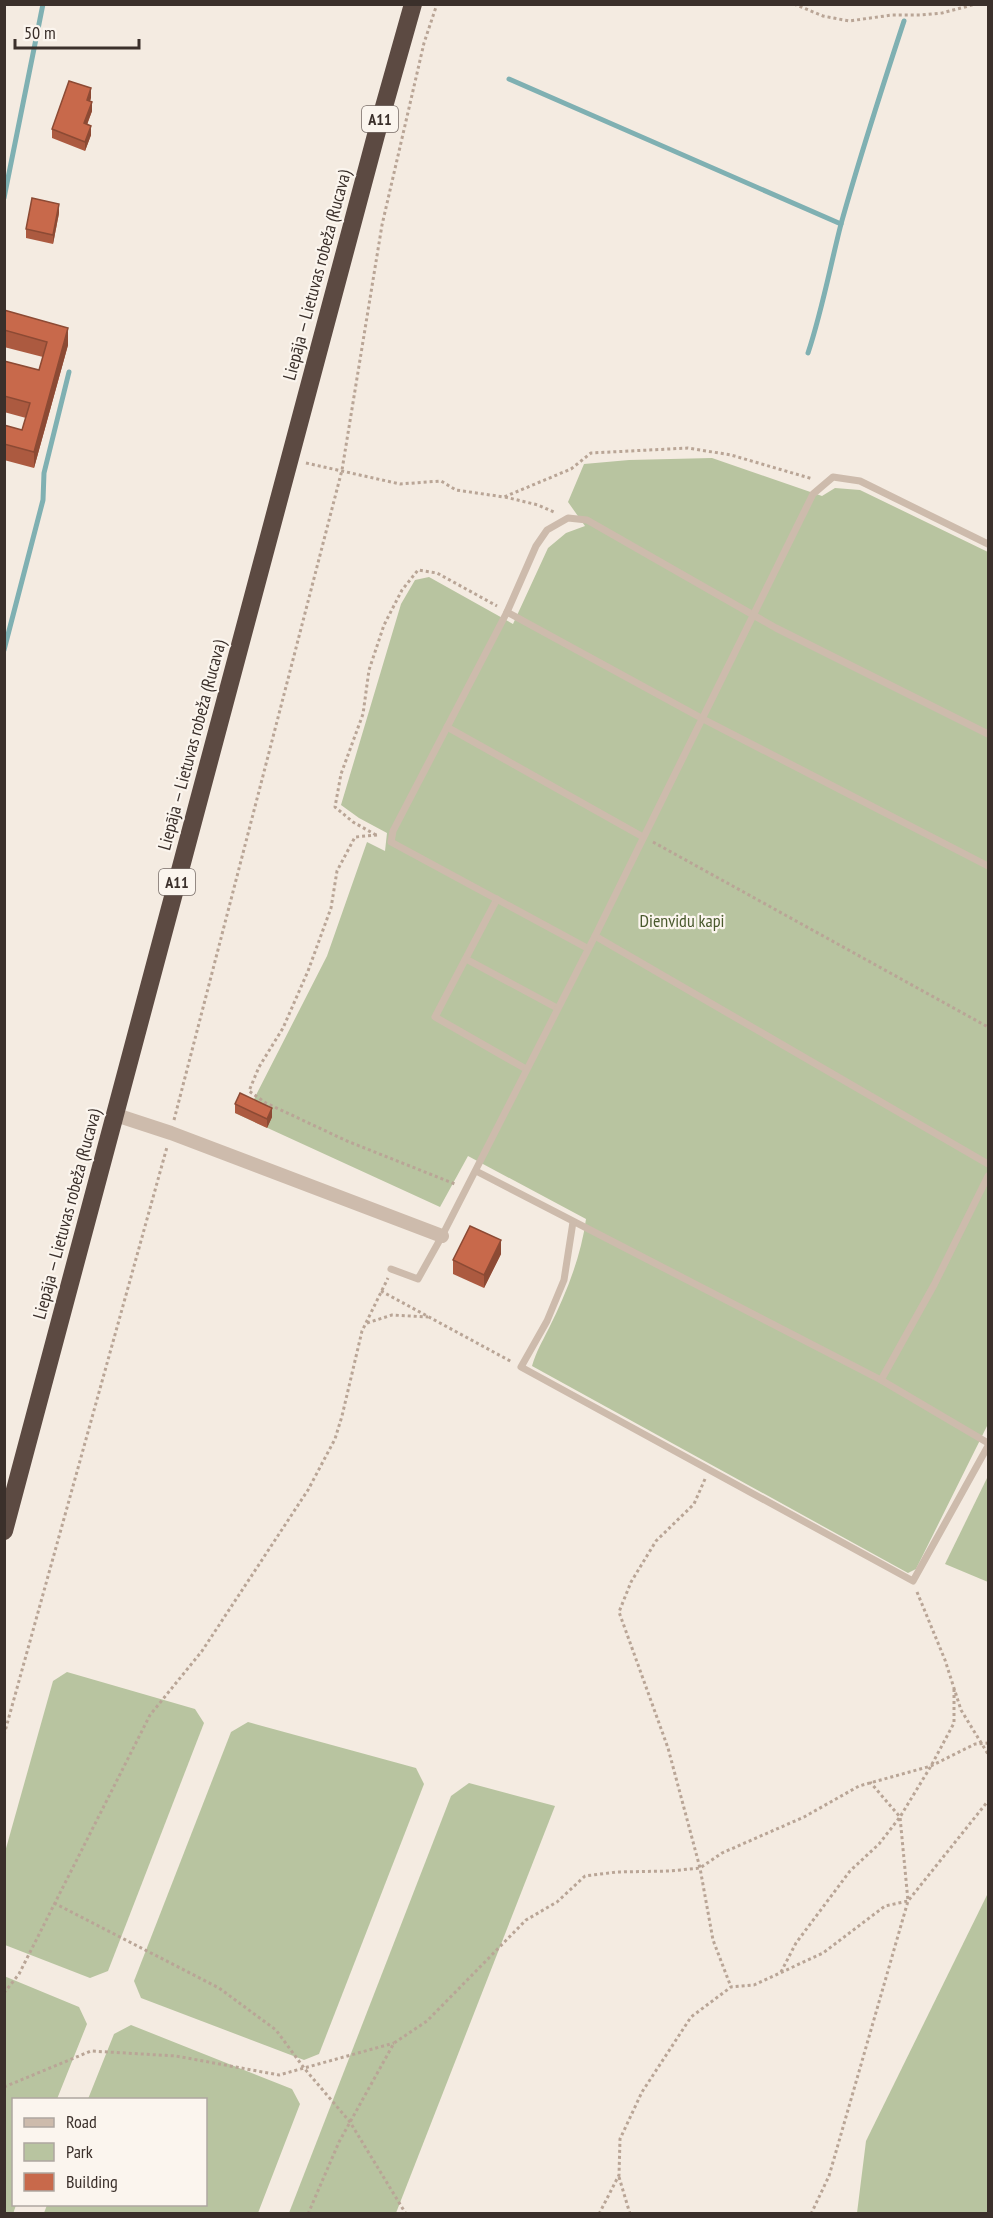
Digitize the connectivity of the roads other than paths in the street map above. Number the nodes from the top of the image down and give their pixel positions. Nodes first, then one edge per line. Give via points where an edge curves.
1 (412, 4) edge
2 (988, 544) edge
3 (507, 612) junction
4 (753, 614) junction
5 (703, 719) junction
6 (447, 727) junction
7 (988, 734) edge
8 (643, 837) junction
9 (988, 866) edge
10 (497, 899) junction
11 (595, 936) junction
12 (588, 948) junction
13 (466, 959) junction
14 (557, 1008) junction
15 (526, 1069) junction
16 (116, 1115) junction
17 (988, 1164) edge
18 (476, 1171) junction
19 (988, 1176) edge
20 (573, 1222) junction
21 (442, 1236) junction
22 (391, 1269) road end
23 (881, 1380) junction
24 (988, 1444) edge
25 (4, 1531) edge

1 - 16 highway, Liepāja — Lietuvas robeža (Rucava) / A11
2 - 4 lane via 860,481 833,477 813,494
3 - 4 lane via 536,546 547,530 568,518 587,520
3 - 5 lane
3 - 6 lane
4 - 5 lane
4 - 7 lane
5 - 8 lane
5 - 9 lane
6 - 8 lane
6 - 10 lane via 393,831 391,842
8 - 11 lane
10 - 12 lane
10 - 13 lane
11 - 12 lane
11 - 17 lane
12 - 14 lane
13 - 14 lane
13 - 15 lane via 435,1017
14 - 15 lane
15 - 18 lane
16 - 21 street
16 - 25 highway, Liepāja — Lietuvas robeža (Rucava) / A11
18 - 20 lane
18 - 21 lane
19 - 23 lane
20 - 23 lane
20 - 24 lane via 564,1280 521,1367 913,1581
21 - 22 lane via 418,1279
23 - 24 lane

